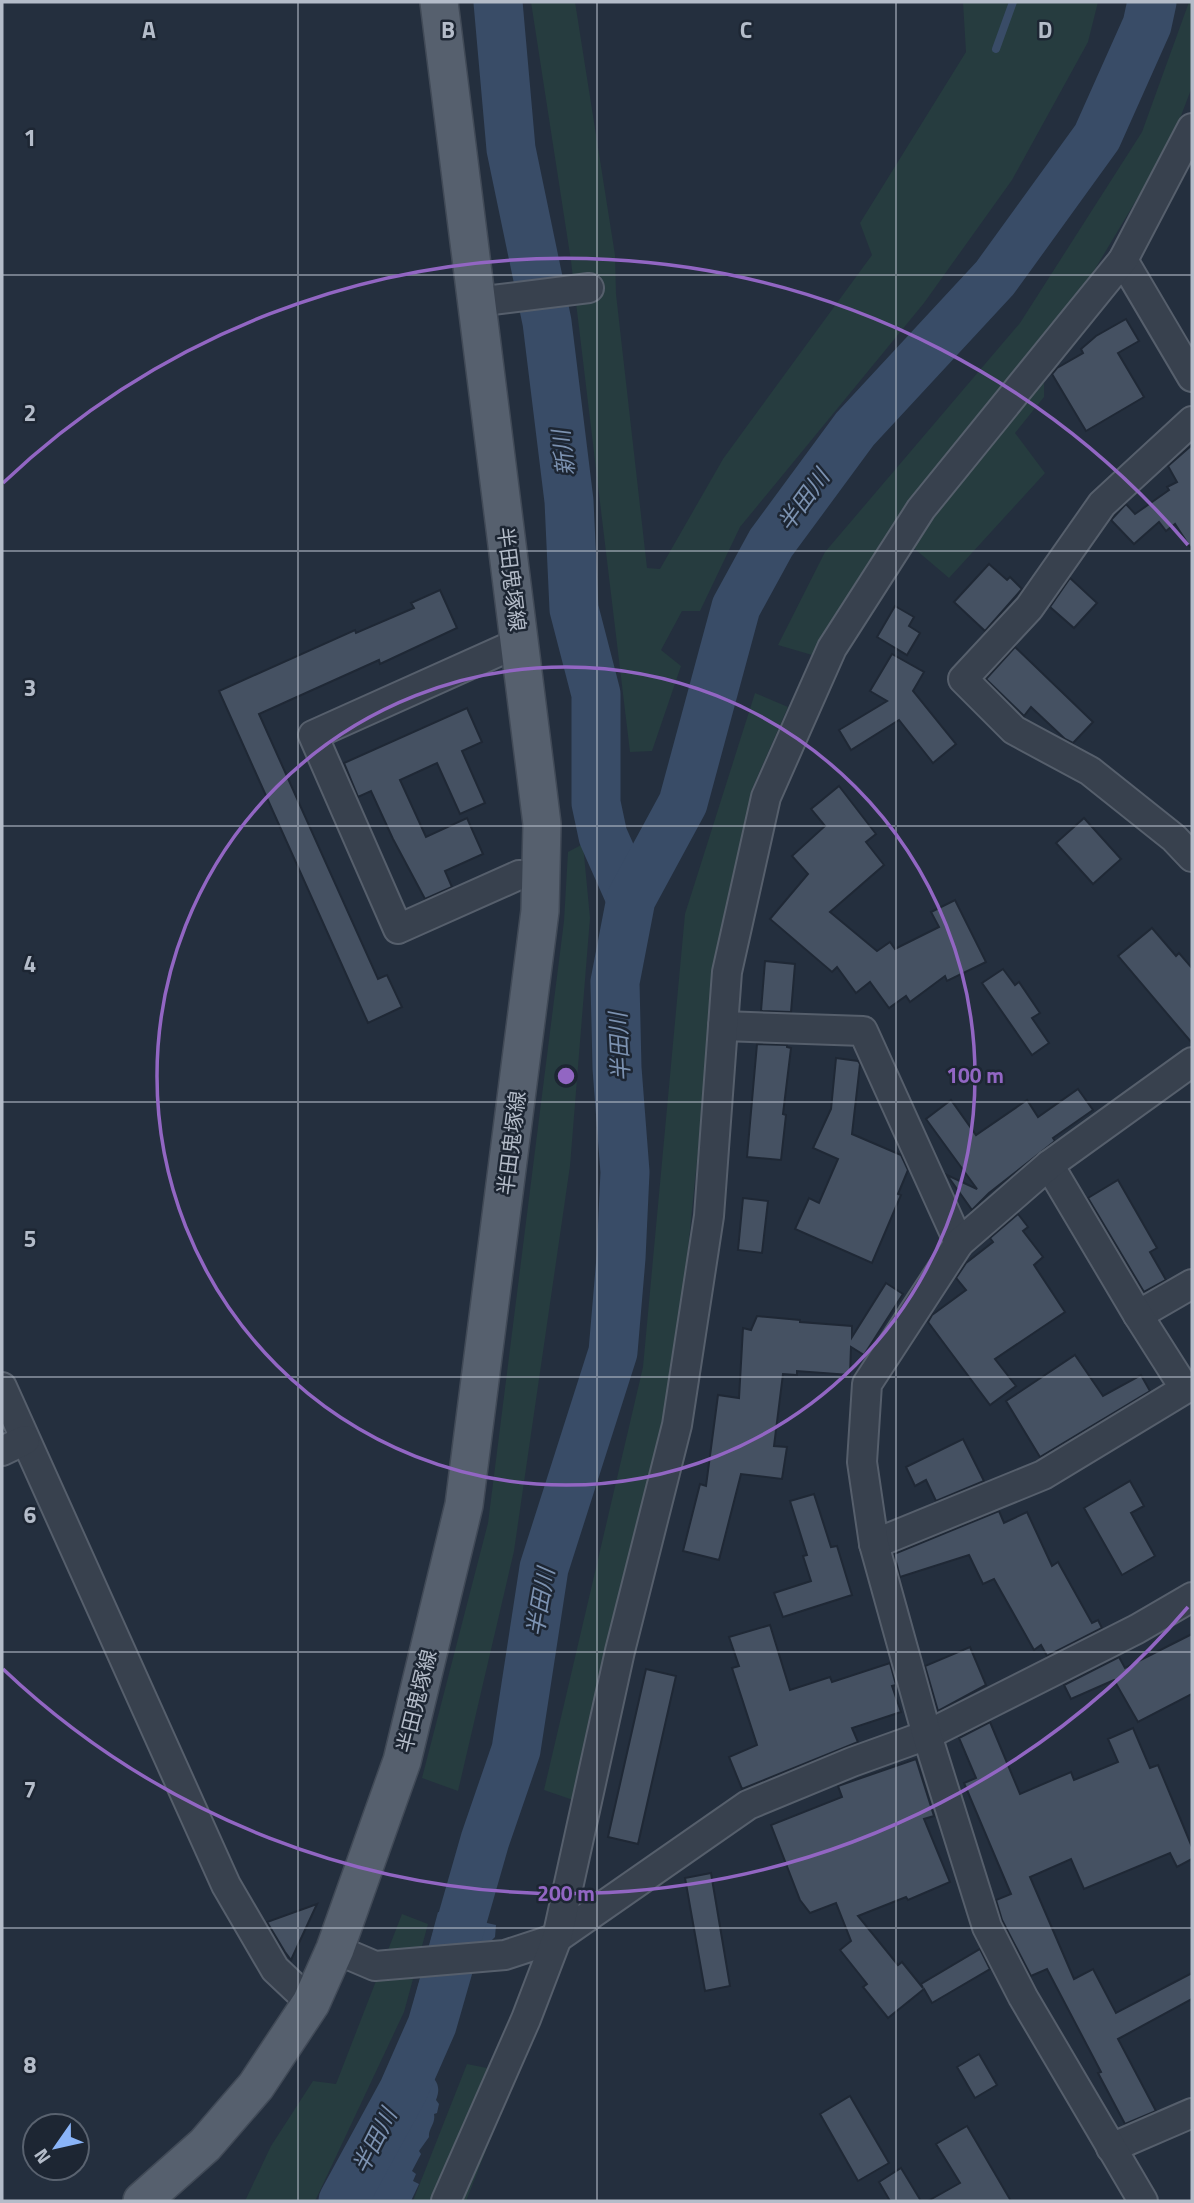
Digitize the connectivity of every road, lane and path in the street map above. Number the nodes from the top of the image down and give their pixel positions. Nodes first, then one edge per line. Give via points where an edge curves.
1 (439, 2) edge
2 (1192, 128) edge
3 (1124, 260) junction
4 (589, 289) dead end
5 (485, 301) junction
6 (1192, 377) edge
7 (1192, 421) edge
8 (520, 642) junction
9 (1192, 857) edge
10 (541, 876) junction
11 (723, 1026) junction
12 (1192, 1062) edge
13 (1049, 1165) junction
14 (958, 1243) junction
15 (1192, 1284) edge
16 (1138, 1315) junction
17 (2, 1387) edge
18 (14, 1446) edge
19 (874, 1544) junction
20 (1192, 1597) edge
21 (927, 1735) junction
22 (557, 1938) junction
23 (335, 1949) junction
24 (311, 2003) junction
25 (1192, 2113) edge
26 (1111, 2148) junction
27 (142, 2201) edge
28 (446, 2201) edge
29 (1143, 2201) edge

1 - 5 main road, 半田鬼塚線
2 - 3 street
3 - 6 street
3 - 11 street via 921,509 832,648 765,797 727,972
4 - 5 street
5 - 8 main road, 半田鬼塚線
7 - 9 street via 1102,504 1029,608 963,679 1014,730 1090,771
8 - 10 main road, 半田鬼塚線 via 542,824
8 - 10 street via 313,735 398,929 519,875
10 - 23 main road, 半田鬼塚線 via 464,1505 402,1761
11 - 14 street via 863,1031
11 - 22 street via 709,1216 677,1425 620,1651
12 - 13 street
13 - 14 street
13 - 16 street
14 - 19 street via 867,1384 862,1462
15 - 16 street
16 - 19 street via 1185,1389 1043,1475
17 - 18 street
18 - 24 street via 226,1885 275,1969
19 - 21 street
20 - 21 street
21 - 22 street via 748,1805
21 - 26 street via 987,1927
22 - 23 street via 505,1955 375,1966
22 - 28 street
23 - 24 main road, 半田鬼塚線
24 - 27 main road, 半田鬼塚線 via 256,2086 205,2145
25 - 26 street
26 - 29 street

